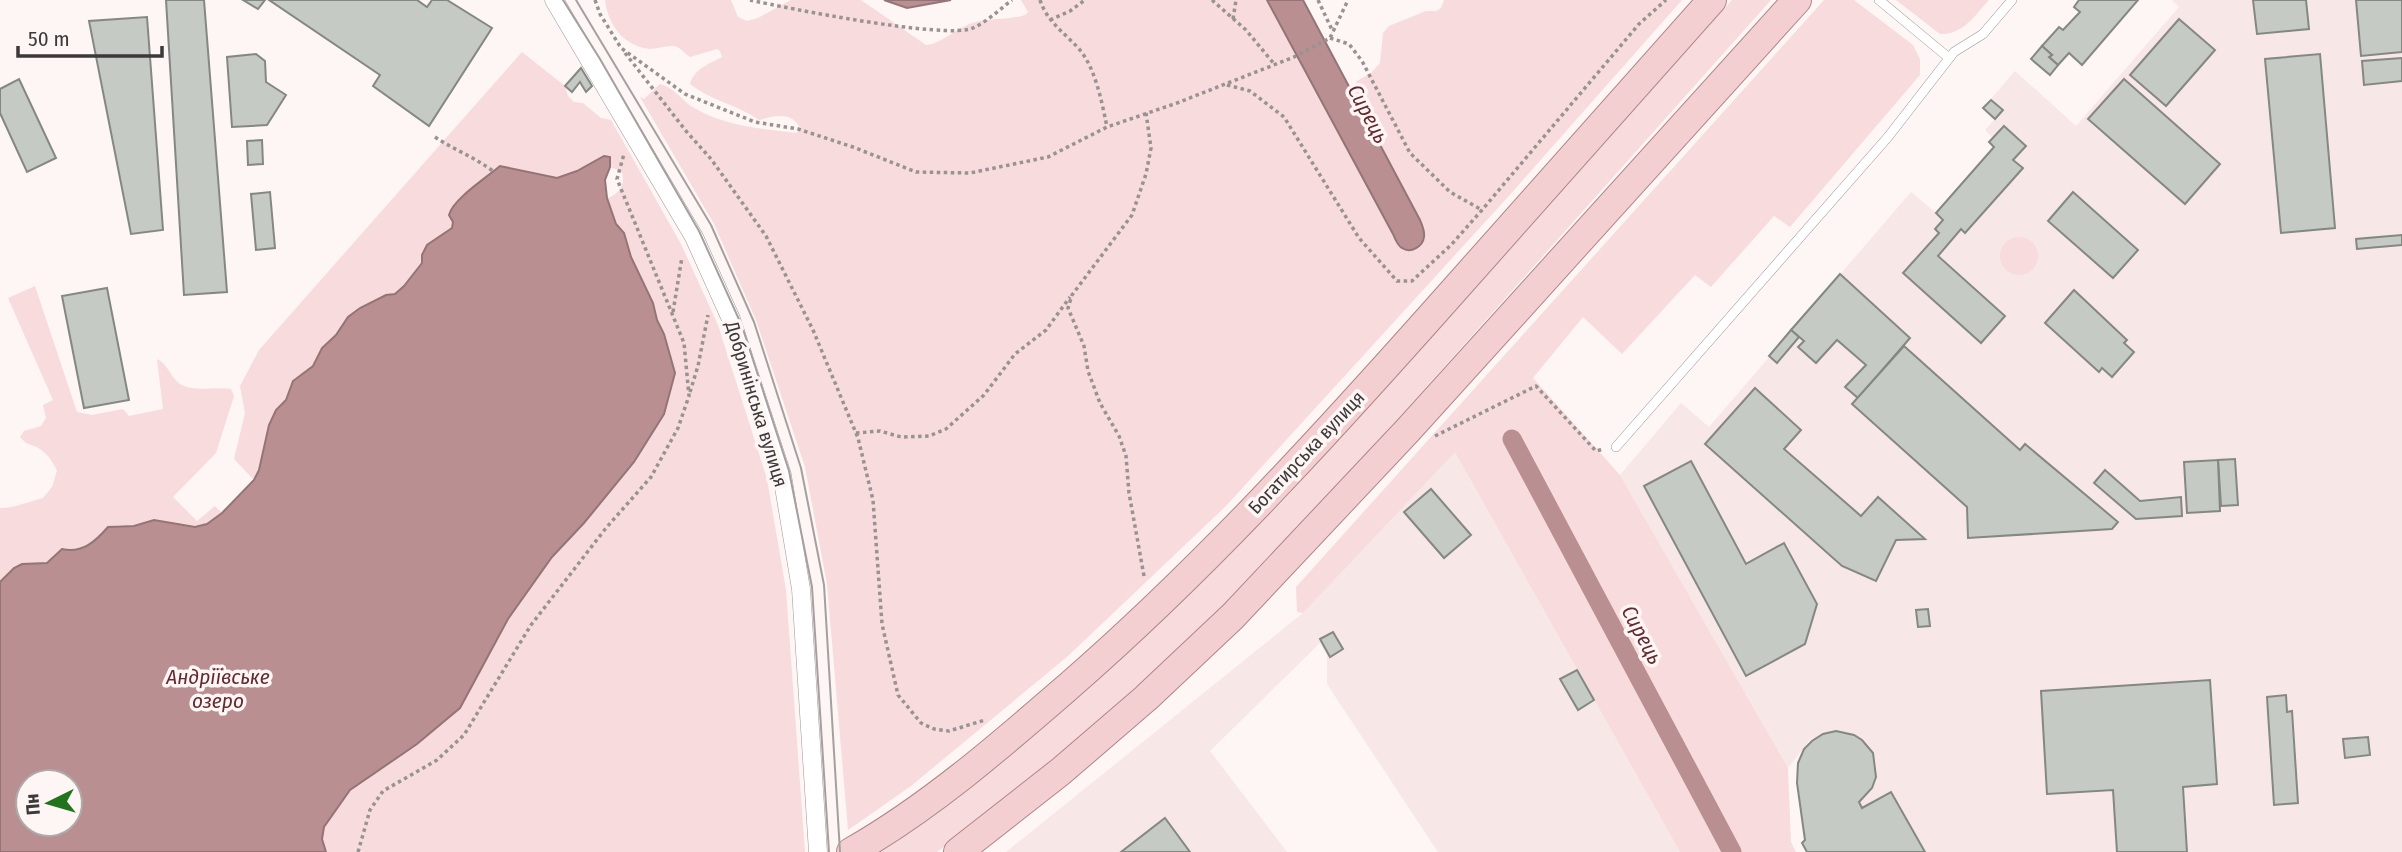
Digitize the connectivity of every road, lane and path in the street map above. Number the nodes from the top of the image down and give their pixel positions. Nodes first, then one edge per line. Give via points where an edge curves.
1 (554, 0) edge
2 (595, 0) edge
3 (750, 0) edge
4 (1012, 0) edge
5 (1040, 0) edge
6 (1085, 0) edge
7 (1212, 0) edge
8 (1236, 0) edge
9 (1318, 0) edge
10 (1348, 0) edge
11 (1665, 0) edge
12 (1712, 0) edge
13 (1797, 0) edge
14 (1879, 0) edge
15 (2012, 0) edge
16 (1233, 19) junction
17 (1051, 20) junction
18 (1333, 32) junction
19 (1330, 38) junction
20 (621, 48) junction
21 (1950, 58) junction
22 (1275, 65) junction
23 (1225, 85) junction
24 (1146, 113) junction
25 (1107, 127) junction
26 (435, 137) dead end
27 (624, 153) dead end
28 (494, 172) dead end
29 (1482, 210) junction
30 (683, 254) dead end
31 (1072, 295) junction
32 (708, 312) dead end
33 (673, 314) junction
34 (689, 396) junction
35 (856, 433) junction
36 (1427, 440) dead end
37 (1616, 447) joint
38 (1144, 576) dead end
39 (985, 720) dead end
40 (358, 852) edge
41 (818, 852) edge
42 (851, 852) edge
43 (958, 852) edge

1 - 41 street, Добринінська вулиця via 694,237 731,319 782,475 801,589
2 - 20 path
3 - 4 path via 937,30 971,29
5 - 17 path
6 - 17 path
7 - 16 path
8 - 16 path
9 - 18 path
10 - 18 path
11 - 29 path via 1630,34
12 - 42 main road, Богатирська вулиця via 1335,423 1129,634 943,790
13 - 43 main road via 1233,617 1089,747
14 - 21 lane
15 - 21 lane via 1983,34
16 - 22 path
17 - 25 path via 1081,52 1095,81
18 - 19 path
19 - 22 path
19 - 29 path via 1349,44 1362,61 1410,153 1451,192
20 - 25 path via 685,94 755,122 799,130 916,172 970,173 1048,157
20 - 35 path via 766,236 813,330
21 - 37 lane via 1888,137
22 - 23 path
23 - 24 path
23 - 29 path via 1250,91 1284,117 1359,238 1397,281 1412,281
24 - 25 path
24 - 31 path via 1151,148 1132,215
26 - 28 path
27 - 33 path via 617,179
30 - 33 path
31 - 35 path via 1046,330 1016,354 984,395 946,429 929,436
31 - 38 path via 1068,308 1084,346 1088,371 1126,456
32 - 34 path
33 - 34 path via 684,343
34 - 40 path via 678,428 651,477 531,625 464,735 437,760 383,791 370,810
35 - 39 path via 873,500 882,624 898,695 921,723 934,729 949,731
36 - 37 path via 1536,386 1596,451

